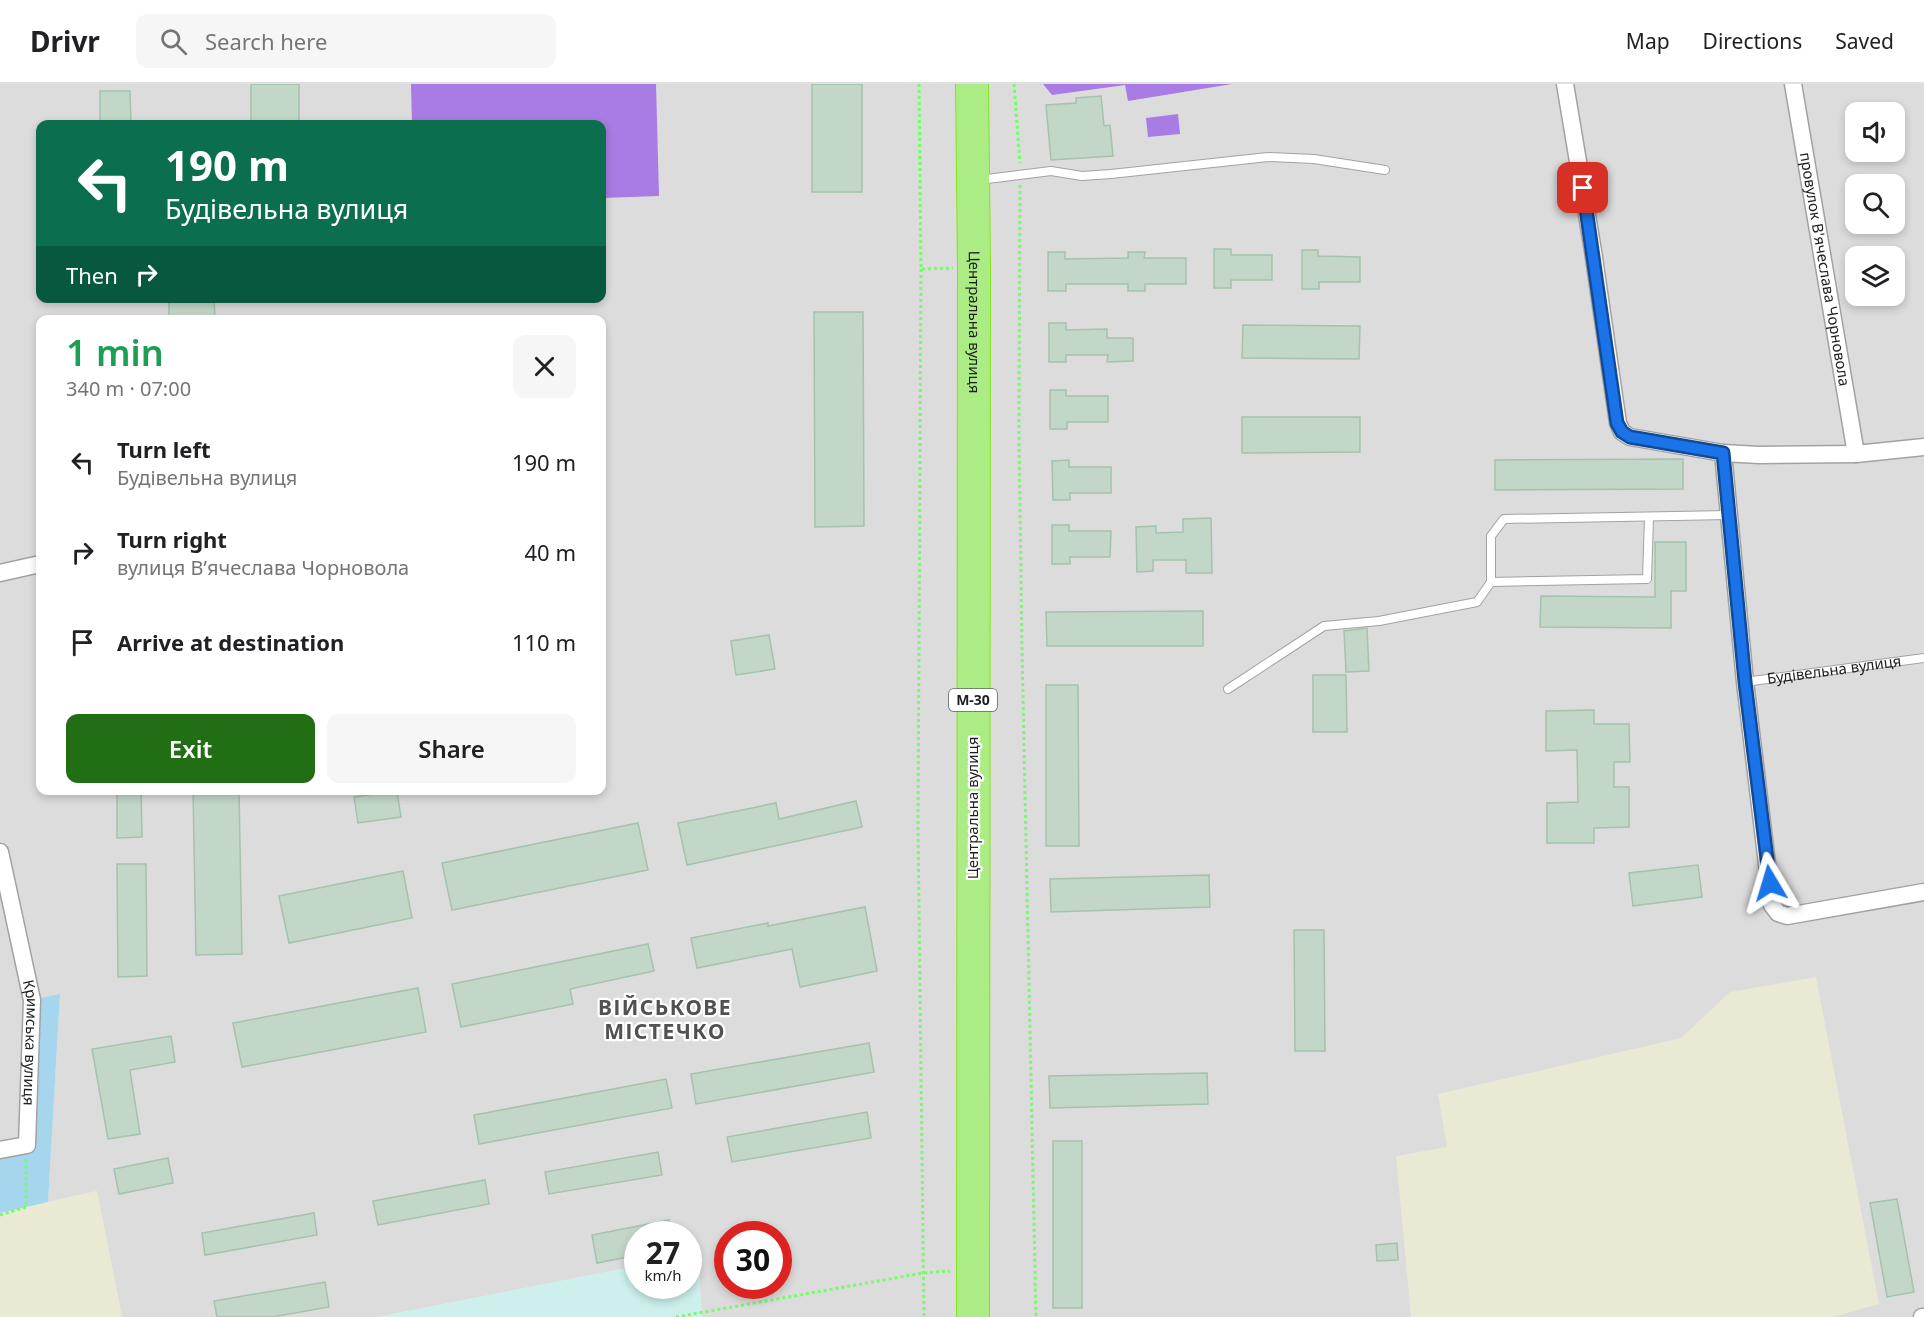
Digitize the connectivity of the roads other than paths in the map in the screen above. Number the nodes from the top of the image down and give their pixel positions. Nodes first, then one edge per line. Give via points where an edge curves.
1 (972, 84) edge
2 (1565, 84) edge
3 (1793, 84) edge
4 (1385, 170) dead end
5 (973, 181) junction
6 (1924, 447) edge
7 (1723, 453) junction
8 (1856, 454) junction
9 (1729, 516) junction
10 (1649, 518) junction
11 (36, 565) edge
12 (0, 573) edge
13 (1491, 582) junction
14 (1924, 658) edge
15 (1745, 682) junction
16 (1228, 689) dead end
17 (0, 852) edge
18 (1924, 892) edge
19 (7, 918) edge
20 (0, 1150) edge
21 (973, 1317) edge

1 - 5 highway, Центральна вулиця / М-30
2 - 7 street via 1617,423 1630,437
3 - 8 street, провулок В'ячеслава Чорновола
4 - 5 lane via 1268,156 1082,176 1051,171
5 - 21 highway, Центральна вулиця / М-30
6 - 8 street
7 - 8 street
7 - 9 street
9 - 10 lane
9 - 15 street
10 - 13 lane via 1504,519 1491,536
10 - 13 lane via 1647,579
11 - 12 street
13 - 16 lane via 1477,602 1379,621 1324,626
14 - 15 lane, Будівельна вулиця
15 - 18 street via 1773,905 1778,913 1786,916
17 - 19 street, Кримська вулиця
19 - 20 street, Кримська вулиця via 32,999 27,1145

